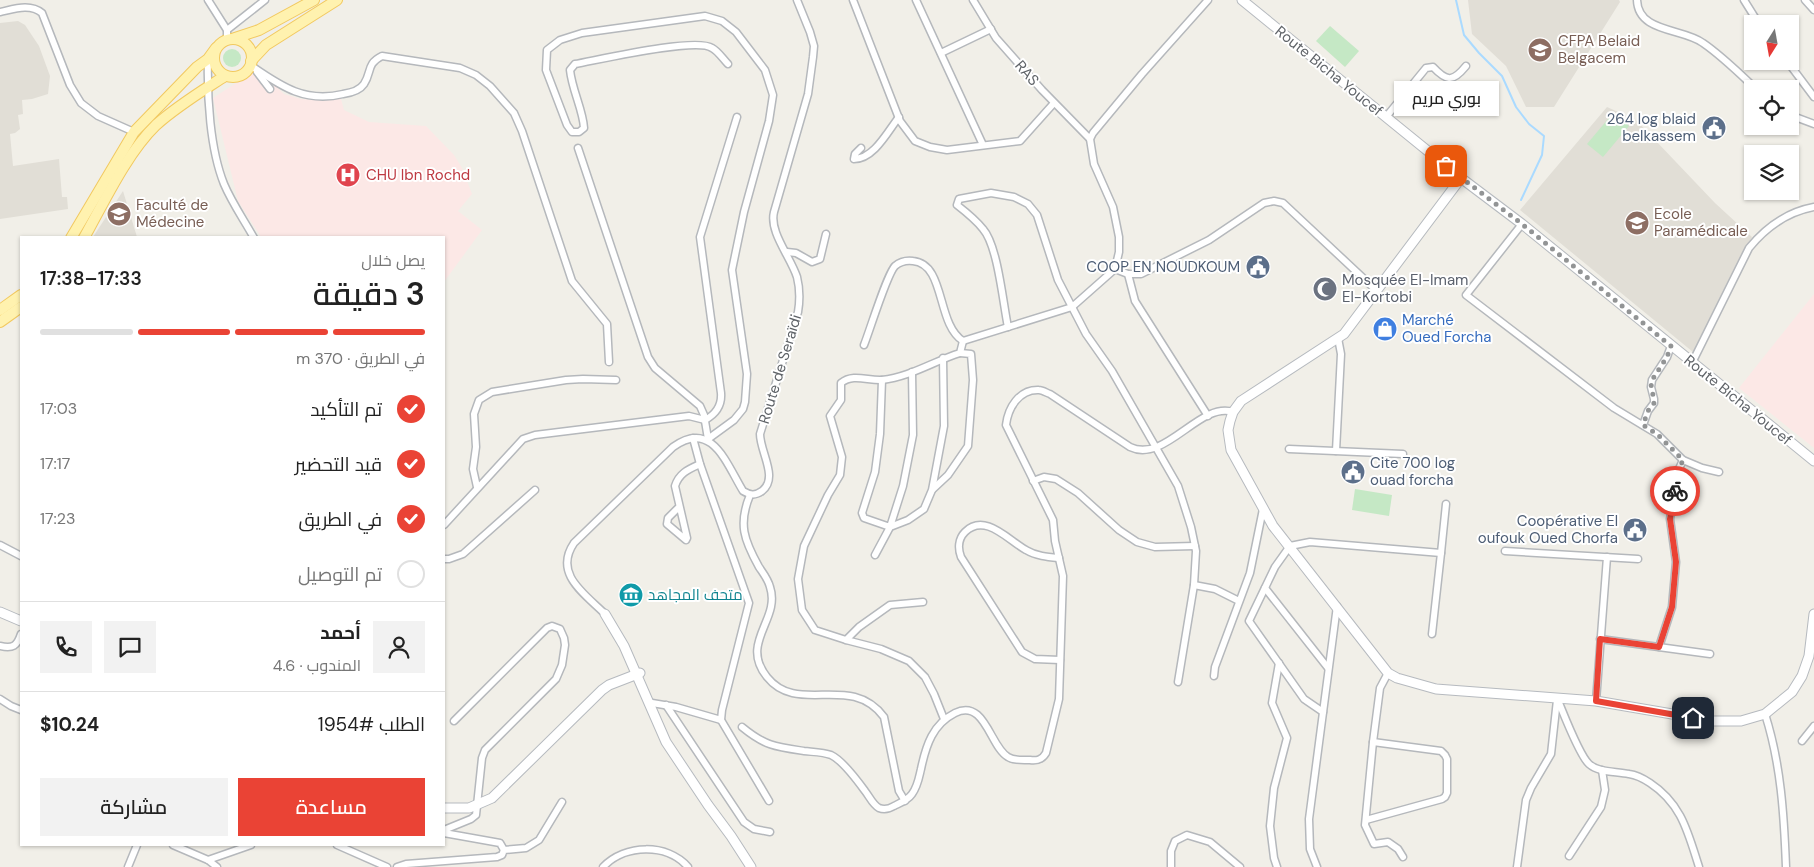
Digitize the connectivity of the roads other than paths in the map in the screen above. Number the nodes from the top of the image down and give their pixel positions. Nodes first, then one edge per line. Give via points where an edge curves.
1 (208, 0) edge
2 (265, 0) edge
3 (314, 0) edge
4 (337, 0) edge
5 (797, 0) edge
6 (853, 0) edge
7 (916, 0) edge
8 (973, 0) edge
9 (1208, 0) edge
10 (1242, 0) edge
11 (1637, 0) edge
12 (1744, 0) edge
13 (1805, 0) edge
14 (1814, 10) edge
15 (0, 12) edge
16 (1753, 15) edge
17 (991, 29) junction
18 (229, 36) junction
19 (216, 48) junction
20 (941, 53) junction
21 (208, 59) junction
22 (252, 64) junction
23 (728, 64) dead end
24 (1466, 66) dead end
25 (1793, 70) edge
26 (225, 76) junction
27 (1746, 80) edge
28 (207, 88) junction
29 (270, 89) dead end
30 (1814, 97) edge
31 (1054, 103) junction
32 (737, 117) dead end
33 (899, 117) junction
34 (1386, 117) junction
35 (1799, 118) edge
36 (1814, 124) edge
37 (134, 132) junction
38 (1090, 139) junction
39 (984, 146) junction
40 (578, 148) dead end
41 (861, 148) dead end
42 (1461, 178) junction
43 (1814, 207) edge
44 (1522, 224) junction
45 (826, 234) dead end
46 (72, 236) edge
47 (85, 236) edge
48 (253, 236) edge
49 (787, 252) junction
50 (1115, 269) junction
51 (1128, 274) junction
52 (1377, 291) junction
53 (20, 296) edge
54 (1072, 307) junction
55 (20, 308) edge
56 (0, 310) edge
57 (0, 322) edge
58 (1008, 327) junction
59 (1338, 338) junction
60 (963, 341) junction
61 (864, 345) dead end
62 (1671, 346) junction
63 (960, 353) junction
64 (943, 358) junction
65 (609, 362) dead end
66 (1692, 363) junction
67 (912, 372) junction
68 (616, 380) dead end
69 (882, 380) junction
70 (1233, 412) junction
71 (1208, 416) junction
72 (705, 420) junction
73 (1643, 425) junction
74 (693, 438) junction
75 (708, 440) junction
76 (1157, 448) junction
77 (1289, 449) dead end
78 (1336, 451) junction
79 (1403, 454) dead end
80 (1683, 460) junction
81 (1814, 461) edge
82 (700, 464) junction
83 (1719, 472) dead end
84 (1033, 481) junction
85 (477, 487) junction
86 (535, 490) dead end
87 (932, 490) junction
88 (750, 495) junction
89 (1446, 504) dead end
90 (679, 507) junction
91 (1263, 509) junction
92 (445, 523) edge
93 (890, 528) junction
94 (0, 545) edge
95 (1195, 546) junction
96 (1290, 546) junction
97 (1505, 551) dead end
98 (1441, 553) junction
99 (875, 554) dead end
100 (20, 555) edge
101 (1607, 557) junction
102 (1059, 558) junction
103 (445, 559) edge
104 (1638, 559) dead end
105 (1194, 584) junction
106 (1265, 588) junction
107 (1239, 601) junction
108 (923, 602) dead end
109 (1337, 606) junction
110 (0, 612) edge
111 (605, 614) joint
112 (1814, 614) edge
113 (20, 622) edge
114 (1432, 634) dead end
115 (20, 637) edge
116 (1600, 639) junction
117 (846, 640) junction
118 (0, 646) edge
119 (1659, 647) junction
120 (1710, 654) dead end
121 (1060, 660) junction
122 (1279, 663) junction
123 (1328, 668) junction
124 (637, 672) junction
125 (1388, 673) junction
126 (1214, 676) dead end
127 (1178, 682) dead end
128 (1557, 698) junction
129 (0, 699) edge
130 (1596, 701) junction
131 (652, 702) junction
132 (666, 705) junction
133 (20, 710) edge
134 (1323, 712) junction
135 (1765, 714) junction
136 (944, 719) junction
137 (721, 720) junction
138 (454, 721) dead end
139 (1814, 726) edge
140 (742, 728) dead end
141 (1802, 741) dead end
142 (1373, 742) junction
143 (671, 750) junction
144 (1602, 770) junction
145 (905, 801) junction
146 (562, 802) dead end
147 (768, 802) dead end
148 (478, 805) junction
149 (445, 808) edge
150 (1366, 820) junction
151 (445, 832) edge
152 (445, 832) edge
153 (770, 832) dead end
154 (137, 846) edge
155 (175, 846) edge
156 (248, 846) edge
157 (339, 846) edge
158 (504, 850) junction
159 (1569, 856) dead end
160 (1402, 857) dead end
161 (208, 860) junction
162 (128, 867) edge
163 (218, 867) edge
164 (387, 867) edge
165 (397, 867) edge
166 (603, 867) edge
167 (688, 867) edge
168 (751, 867) edge
169 (1171, 867) edge
170 (1240, 867) edge
171 (1277, 867) edge
172 (1317, 867) edge
173 (1517, 867) edge
174 (1699, 867) edge
175 (1786, 867) edge

1 - 18 street
2 - 18 street
3 - 18 main road via 260,30
4 - 22 main road via 266,45
5 - 49 street, Route de Seraïdi via 814,46 808,94 772,217 775,232
6 - 33 street
7 - 20 street
8 - 17 street, RAS
9 - 38 street
10 - 34 street, Route Bicha Youcef
11 - 27 street via 1645,20 1702,41
12 - 16 street
13 - 14 street
15 - 37 street via 27,7 42,13 70,85 81,103 98,116
17 - 20 street
17 - 31 street, RAS
18 - 19 main road
18 - 22 main road via 247,46
19 - 21 main road
19 - 26 main road via 216,67
20 - 39 street
21 - 28 street
21 - 37 main road
22 - 26 main road via 238,77
22 - 29 street
22 - 65 street via 289,90 312,96 337,96 356,90 363,85 371,64 382,56 460,68 476,74 514,113 572,281 607,324
23 - 75 street via 712,47 702,45 676,46 575,64 570,70 571,80 584,128 572,132 546,70 547,50 560,40 582,33 705,16 722,20 736,32 765,70 773,95 769,121 732,270 746,395 739,415
24 - 34 street via 1457,77 1450,79 1433,67 1426,68
25 - 30 street
26 - 28 main road
28 - 47 main road via 174,110 145,137
28 - 48 street via 216,160 224,184
31 - 38 street, RAS
31 - 39 street via 1020,141
32 - 72 street via 700,238 721,399 714,414
33 - 39 street via 916,141 930,147 947,150
33 - 41 street via 874,150 854,159
34 - 42 street, Route Bicha Youcef
35 - 36 street
37 - 46 main road
38 - 50 street via 1094,164 1113,207 1119,236
40 - 72 street via 648,357 655,368 700,406
42 - 44 street, Route Bicha Youcef
42 - 52 street
43 - 66 street via 1774,222 1749,248
44 - 62 street, Route Bicha Youcef
44 - 73 street via 1466,294 1614,408
45 - 49 street via 820,259 812,262
49 - 88 street, Route de Seraïdi via 797,276 798,312 760,434 770,479 763,490
50 - 51 street
50 - 54 street
51 - 52 street via 1141,274 1209,240 1264,204 1274,201 1283,203
51 - 71 street via 1135,301
52 - 59 street via 1348,330
53 - 56 main road
54 - 58 street
54 - 58 street via 1058,280 1037,215 1028,204 1014,197 991,193 959,199 957,204 984,230 989,240
54 - 76 street
55 - 57 main road
58 - 60 street
59 - 70 street via 1241,400
59 - 78 street via 1341,354
60 - 61 street via 948,324 932,272 919,261 905,260 894,266
60 - 63 street
62 - 66 street, Route Bicha Youcef
62 - 73 street via 1652,380 1654,403
63 - 64 street
63 - 87 street via 971,354 973,380 968,446 948,475
64 - 67 street
64 - 87 street via 944,426
66 - 81 street, Route Bicha Youcef
67 - 69 street
67 - 93 street via 913,435 903,486
68 - 85 street via 566,380 484,395 474,414 476,447 473,468
69 - 93 street via 875,472 862,513 864,518
69 - 117 street via 852,378 840,383 841,400 830,416 842,457 840,475 804,546 798,579 802,610 815,630
70 - 71 street via 1221,411
70 - 91 street via 1228,430 1231,450
71 - 76 street
72 - 75 street
72 - 85 street via 689,416 536,434 523,439
73 - 80 street
74 - 75 street
74 - 82 street
74 - 111 street via 673,447 570,549 566,562 569,576
75 - 88 street via 716,446 743,491
76 - 84 street via 1135,449 1050,394 1039,390 1024,392 1007,414 1006,425
76 - 95 street via 1178,486
77 - 78 street
78 - 79 street
80 - 83 street
80 - 119 street via 1678,471 1670,519 1676,562 1672,607
82 - 90 street via 677,479
82 - 137 street via 749,603
84 - 95 street via 1044,477 1056,479 1137,542 1156,547
84 - 102 street via 1053,520
85 - 92 street
86 - 103 street via 463,554
87 - 93 street via 924,509
88 - 145 street via 745,507 743,532 769,583 772,597 757,643 761,669 773,684 791,693 849,695 869,702 877,709 884,717 899,791
89 - 98 street
90 - 90 street via 668,518 667,524 686,540
91 - 96 street
91 - 107 street via 1250,573
93 - 99 street
94 - 100 street
95 - 105 street
96 - 98 street via 1310,542
96 - 106 street
96 - 109 street
97 - 101 street
98 - 114 street
101 - 104 street
101 - 116 street
102 - 121 street via 1063,576
102 - 121 street via 1036,555 995,530 980,525 962,536 959,547 961,558 1022,652 1035,659
105 - 107 street via 1215,589
105 - 127 street
106 - 122 street via 1249,621
106 - 123 street
107 - 126 street
108 - 117 street via 890,605
109 - 123 street
109 - 125 street
110 - 113 street
111 - 124 street via 623,636
112 - 135 street via 1802,676 1792,692
115 - 118 street via 15,646
116 - 119 street
116 - 130 street
117 - 136 street via 881,649 909,661 930,685
119 - 120 street
121 - 136 street via 1059,699 1046,753 1039,760 1014,760 1006,756 985,722 971,712 959,711
122 - 134 street via 1304,699
122 - 171 street via 1272,703 1287,738 1274,788 1270,826
123 - 134 street
124 - 131 street
124 - 143 street
124 - 148 street via 601,685 497,794
125 - 128 street via 1405,681 1436,688
125 - 142 street via 1380,688
128 - 130 street
128 - 144 street via 1582,754 1589,764
128 - 173 street via 1551,754 1526,800
129 - 133 street
130 - 135 street via 1713,721 1741,721
131 - 132 street
131 - 143 street
132 - 137 street
132 - 153 street via 744,822 754,829
134 - 172 street via 1309,819 1310,848
135 - 175 street via 1774,741 1783,807
136 - 145 street via 934,731 923,758 918,783
137 - 147 street
138 - 148 street via 547,628 560,629 565,642 560,670 552,684 485,750
139 - 141 street
140 - 145 street via 758,741 780,748 833,756 880,808 890,808
142 - 150 street
142 - 150 street via 1441,751 1447,759 1447,793 1442,799
143 - 168 street
144 - 159 street via 1604,790 1601,807
144 - 174 street via 1632,774 1659,789 1673,803 1685,824
146 - 158 street via 539,840 526,848
148 - 149 street
148 - 151 street via 474,818
150 - 160 street via 1365,825 1374,844 1388,842 1398,849
152 - 158 street via 500,843
154 - 162 street
155 - 161 street
156 - 161 street
157 - 164 street
158 - 165 street via 497,857
161 - 163 street
166 - 167 street via 619,855 655,849 681,860
169 - 170 street via 1174,841 1187,835 1210,842

